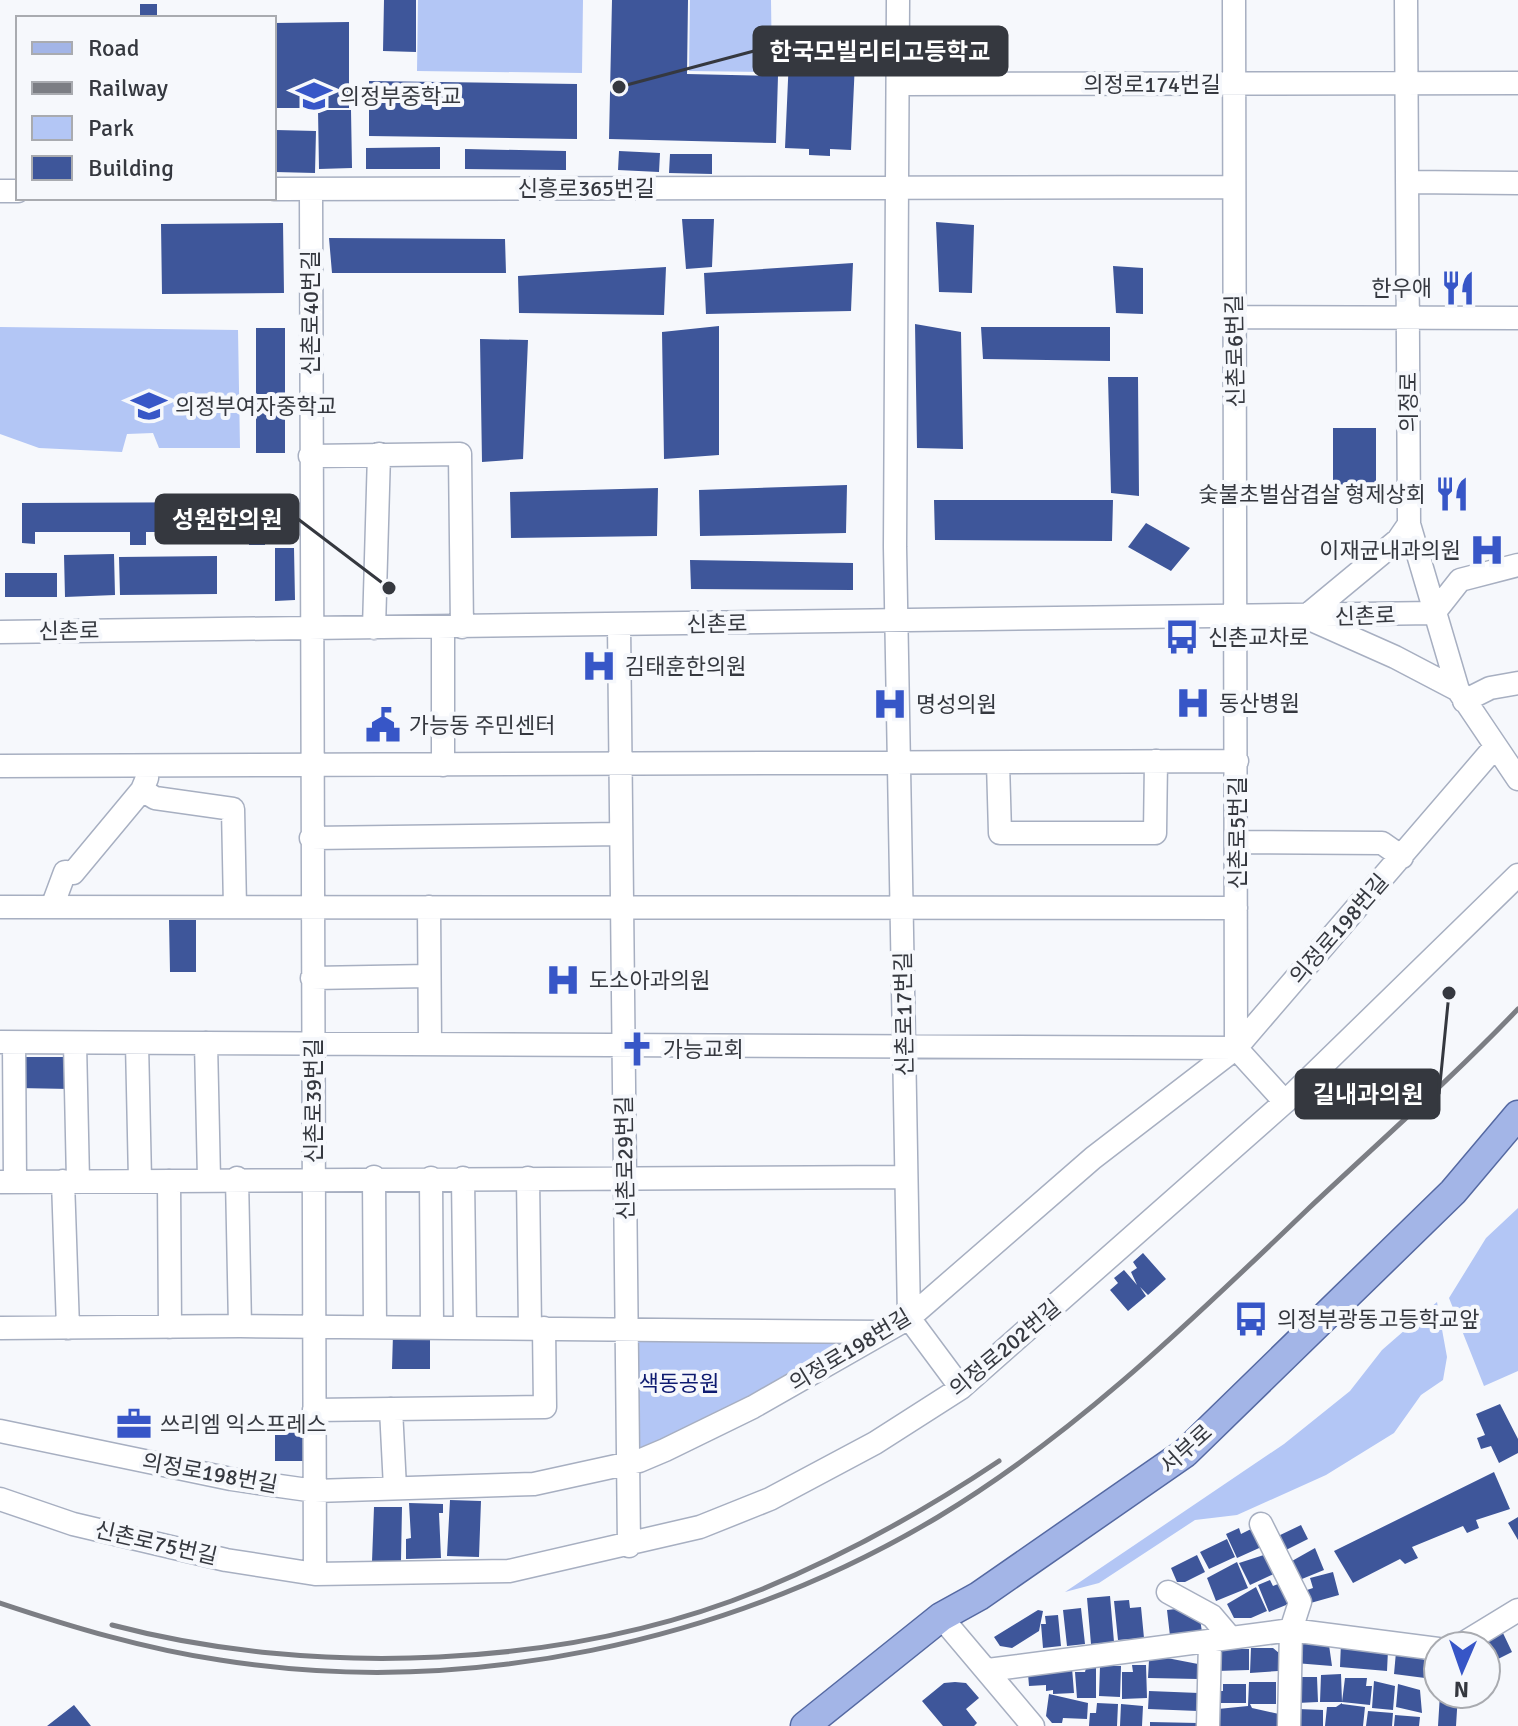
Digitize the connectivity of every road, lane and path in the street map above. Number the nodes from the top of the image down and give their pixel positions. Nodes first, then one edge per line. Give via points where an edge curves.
1 (898, 0) edge
2 (1234, 0) edge
3 (1406, 0) edge
4 (1407, 81) junction
5 (1518, 83) edge
6 (898, 84) junction
7 (1234, 84) junction
8 (1407, 182) junction
9 (1518, 183) edge
10 (897, 186) junction
11 (1233, 187) junction
12 (276, 189) edge
13 (311, 189) junction
14 (1234, 317) junction
15 (1518, 318) edge
16 (1408, 319) junction
17 (379, 454) junction
18 (310, 456) junction
19 (1409, 524) junction
20 (1518, 565) edge
21 (1434, 613) junction
22 (1305, 617) junction
23 (1238, 619) junction
24 (898, 622) junction
25 (619, 625) junction
26 (452, 627) junction
27 (310, 628) junction
28 (374, 628) junction
29 (0, 632) edge
30 (1518, 683) edge
31 (1461, 696) junction
32 (1494, 748) junction
33 (1156, 761) junction
34 (1237, 761) junction
35 (900, 763) junction
36 (998, 763) junction
37 (620, 764) junction
38 (311, 765) junction
39 (443, 765) junction
40 (0, 766) edge
41 (152, 766) junction
42 (1518, 779) edge
43 (142, 790) junction
44 (621, 834) junction
45 (311, 838) junction
46 (1237, 842) junction
47 (1402, 857) junction
48 (1518, 875) edge
49 (0, 907) edge
50 (52, 907) junction
51 (235, 907) junction
52 (312, 907) junction
53 (429, 907) junction
54 (622, 907) junction
55 (902, 908) junction
56 (1236, 908) junction
57 (429, 976) junction
58 (312, 978) junction
59 (7, 1042) edge
60 (75, 1043) junction
61 (137, 1043) junction
62 (206, 1043) junction
63 (312, 1044) junction
64 (430, 1044) junction
65 (624, 1045) junction
66 (904, 1046) junction
67 (1236, 1048) junction
68 (1285, 1102) junction
69 (1516, 1120) edge
70 (313, 1177) junction
71 (374, 1177) junction
72 (906, 1177) junction
73 (237, 1178) junction
74 (431, 1178) junction
75 (463, 1178) junction
76 (528, 1178) junction
77 (625, 1178) junction
78 (209, 1179) junction
79 (140, 1180) junction
80 (70, 1181) junction
81 (169, 1181) junction
82 (8, 1182) edge
83 (909, 1318) junction
84 (240, 1326) junction
85 (314, 1326) junction
86 (170, 1327) junction
87 (375, 1327) junction
88 (432, 1327) junction
89 (465, 1327) junction
90 (0, 1328) edge
91 (68, 1328) junction
92 (537, 1328) junction
93 (627, 1328) junction
94 (882, 1332) junction
95 (961, 1388) junction
96 (391, 1409) junction
97 (314, 1410) junction
98 (0, 1431) edge
99 (628, 1464) junction
100 (395, 1488) junction
101 (315, 1491) junction
102 (0, 1499) edge
103 (1261, 1524) dead end
104 (629, 1546) junction
105 (315, 1574) junction
106 (1168, 1592) dead end
107 (1518, 1610) edge
108 (941, 1617) junction
109 (1291, 1630) junction
110 (1485, 1630) edge
111 (1220, 1639) junction
112 (1422, 1647) edge
113 (988, 1670) junction
114 (805, 1726) edge
115 (1033, 1726) edge
116 (1208, 1726) edge
117 (1289, 1726) edge

1 - 6 street, 신촌로17번길
2 - 7 street, 신촌로6번길
3 - 4 street, 의정로
4 - 5 street, 의정로174번길
4 - 7 street, 의정로174번길
4 - 8 street, 의정로
6 - 7 street, 의정로174번길
6 - 10 street, 신촌로17번길
7 - 11 street, 신촌로6번길
8 - 9 street
8 - 16 street, 의정로
10 - 11 street, 신흥로365번길
10 - 13 street, 신흥로365번길
10 - 24 street, 신촌로17번길
11 - 14 street, 신촌로6번길
12 - 13 street, 신흥로365번길
13 - 18 street, 신촌로40번길
14 - 16 street
14 - 23 street, 신촌로6번길
15 - 16 street
16 - 19 street, 의정로
17 - 18 street
17 - 26 street via 460,454
17 - 28 street
18 - 27 street, 신촌로40번길
19 - 21 street, 의정로
19 - 22 street via 1398,540
20 - 21 street via 1460,580
21 - 22 street, 신촌로
21 - 31 street, 의정로
22 - 23 street, 신촌로
22 - 31 street
23 - 24 street, 신촌로
23 - 34 street, 신촌로5번길
24 - 25 street, 신촌로
24 - 35 street, 신촌로17번길
25 - 26 street, 신촌로
25 - 37 street, 신촌로29번길
26 - 28 street, 신촌로
26 - 39 street
27 - 28 street, 신촌로
27 - 29 street, 신촌로
27 - 38 street, 신촌로39번길
30 - 31 street
31 - 32 street, 의정로
32 - 42 street, 의정로
32 - 47 street, 의정로198번길
33 - 34 street
33 - 36 street
33 - 36 street via 1155,833 1000,833
34 - 46 street, 신촌로5번길
35 - 36 street
35 - 37 street
35 - 55 street, 신촌로17번길
37 - 39 street
37 - 44 street, 신촌로29번길
38 - 39 street
38 - 41 street
38 - 45 street, 신촌로39번길
40 - 41 street
41 - 43 street
43 - 50 street via 73,873 65,872
43 - 51 street via 155,798 233,809
44 - 45 street
44 - 54 street, 신촌로29번길
45 - 52 street, 신촌로39번길
46 - 47 street via 1382,843
46 - 56 street, 신촌로5번길
47 - 67 street, 의정로198번길
48 - 68 street, 의정로202번길
49 - 50 street
50 - 51 street
51 - 52 street
52 - 53 street
52 - 58 street, 신촌로39번길
53 - 54 street
53 - 57 street
54 - 55 street
54 - 65 street, 신촌로29번길
55 - 56 street
55 - 66 street, 신촌로17번길
56 - 67 street, 신촌로5번길
57 - 58 street
57 - 64 street
58 - 63 street, 신촌로39번길
59 - 60 street
59 - 82 street
60 - 61 street
60 - 80 street
61 - 62 street
61 - 79 street
62 - 63 street
62 - 78 street
63 - 64 street
63 - 70 street, 신촌로39번길
64 - 65 street
65 - 66 street
65 - 77 street, 신촌로29번길
66 - 67 street
66 - 72 street, 신촌로17번길
67 - 68 street
67 - 83 street, 의정로198번길 via 1093,1158
68 - 95 street, 의정로202번길
69 - 108 main road, 서부로 via 1453,1192 1175,1462
70 - 71 street
70 - 73 street
70 - 85 street, 신촌로39번길
71 - 74 street
71 - 87 street
72 - 77 street
72 - 83 street, 신촌로17번길
73 - 78 street
73 - 84 street
74 - 75 street
74 - 88 street
75 - 76 street
75 - 89 street
76 - 77 street
76 - 92 street
77 - 93 street, 신촌로29번길
78 - 81 street
79 - 80 street
79 - 81 street
80 - 82 street
80 - 91 street
81 - 86 street
83 - 94 street, 의정로198번길
83 - 95 street
84 - 85 street
84 - 86 street
85 - 87 street
85 - 97 street, 신촌로39번길
86 - 91 street
87 - 88 street
88 - 89 street
89 - 92 street
90 - 91 street
92 - 93 street
92 - 96 street via 545,1407
93 - 94 street
93 - 99 street, 신촌로29번길
94 - 99 street, 의정로198번길 via 753,1407
95 - 104 street, 의정로202번길 via 875,1443 770,1499 700,1527
96 - 97 street
96 - 100 street
97 - 101 street, 신촌로39번길
98 - 101 street, 의정로198번길
99 - 100 street, 의정로198번길 via 534,1484
99 - 104 street, 신촌로29번길
100 - 101 street, 의정로198번길
101 - 105 street, 신촌로39번길
102 - 105 street, 신촌로75번길 via 73,1524 226,1560
103 - 109 street via 1300,1602
104 - 105 street, 의정로202번길 via 509,1571
106 - 111 street via 1212,1616
107 - 110 street
108 - 113 street
108 - 114 main road, 서부로
109 - 111 street
109 - 112 street
109 - 117 street
111 - 113 street
111 - 116 street
113 - 115 street

